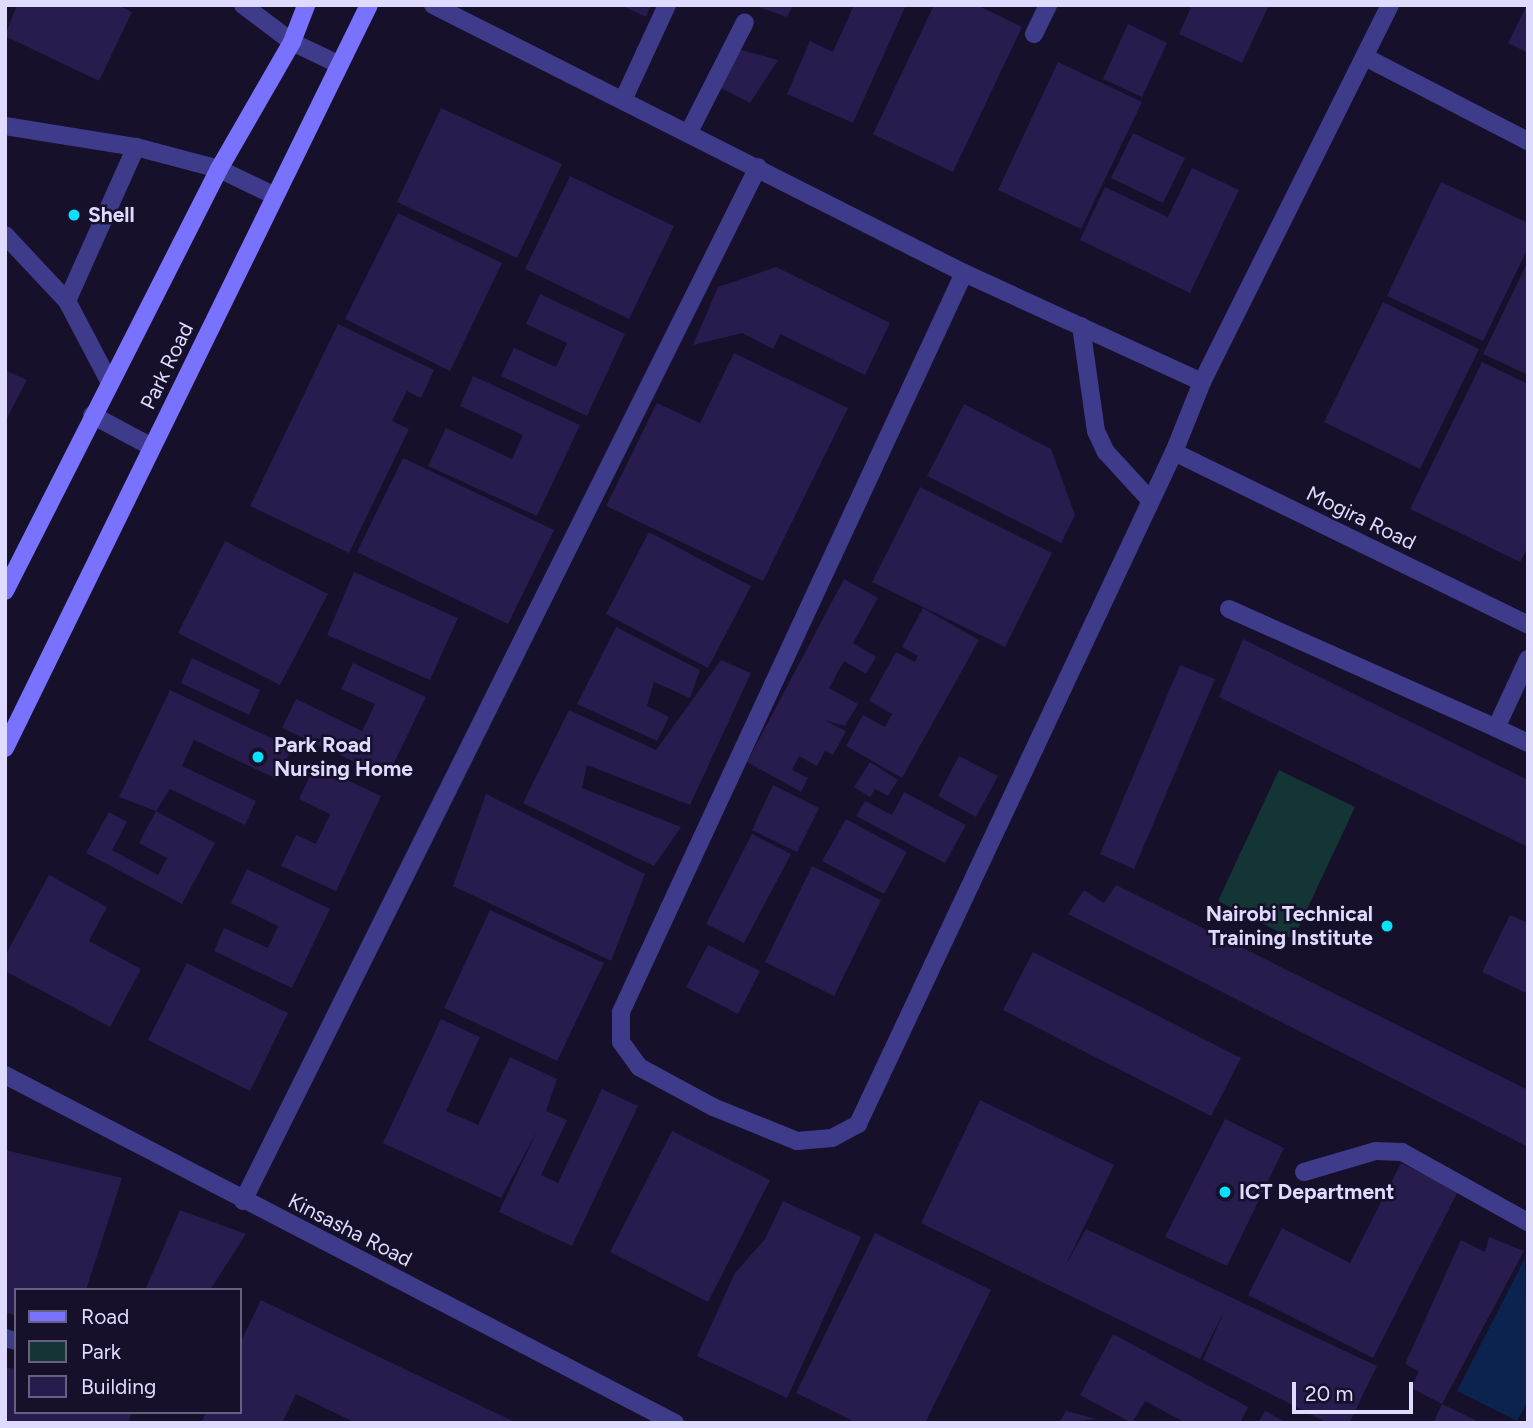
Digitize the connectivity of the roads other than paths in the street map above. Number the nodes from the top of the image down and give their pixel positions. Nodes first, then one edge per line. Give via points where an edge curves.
1 (243, 5) edge
2 (306, 5) edge
3 (369, 5) edge
4 (433, 5) edge
5 (667, 5) edge
6 (1048, 5) edge
7 (1390, 5) edge
8 (745, 22) dead end
9 (1034, 34) dead end
10 (292, 42) junction
11 (1365, 57) junction
12 (340, 65) junction
13 (624, 98) junction
14 (5, 126) edge
15 (689, 132) junction
16 (1528, 141) edge
17 (136, 147) junction
18 (758, 167) junction
19 (219, 169) junction
20 (275, 196) junction
21 (5, 235) edge
22 (964, 273) junction
23 (67, 302) junction
24 (1082, 326) junction
25 (109, 381) junction
26 (1202, 382) junction
27 (92, 415) junction
28 (152, 447) junction
29 (1174, 452) junction
30 (1149, 499) junction
31 (5, 591) edge
32 (1229, 609) dead end
33 (1528, 625) edge
34 (1528, 659) edge
35 (1496, 728) junction
36 (1528, 743) edge
37 (5, 748) edge
38 (5, 1075) edge
39 (1304, 1172) dead end
40 (243, 1201) junction
41 (1528, 1222) edge
42 (675, 1423) edge

1 - 10 street
2 - 10 main road, Park Road
3 - 12 main road, Park Road
4 - 13 street
5 - 13 street
6 - 9 street
7 - 11 street
8 - 15 street
10 - 12 street
10 - 19 main road, Park Road
11 - 16 street
11 - 26 street
12 - 20 main road, Park Road
13 - 15 street
14 - 17 street
15 - 18 street
17 - 19 street
17 - 23 street
18 - 22 street
18 - 40 street
19 - 20 street
19 - 25 main road, Park Road
20 - 28 main road, Park Road
21 - 23 street
22 - 24 street
22 - 30 street via 621,1012 621,1042 639,1067 713,1107 797,1141 832,1138 858,1124
23 - 25 street
24 - 26 street
24 - 30 street via 1096,431 1106,452
25 - 27 main road, Park Road
26 - 29 street
27 - 28 street
27 - 31 main road, Park Road
28 - 37 main road, Park Road
29 - 30 street
29 - 33 street, Mogira Road
32 - 35 street
34 - 35 street
35 - 36 street
38 - 40 street, Kinsasha Road
39 - 41 street via 1376,1151 1402,1152
40 - 42 street, Kinsasha Road

